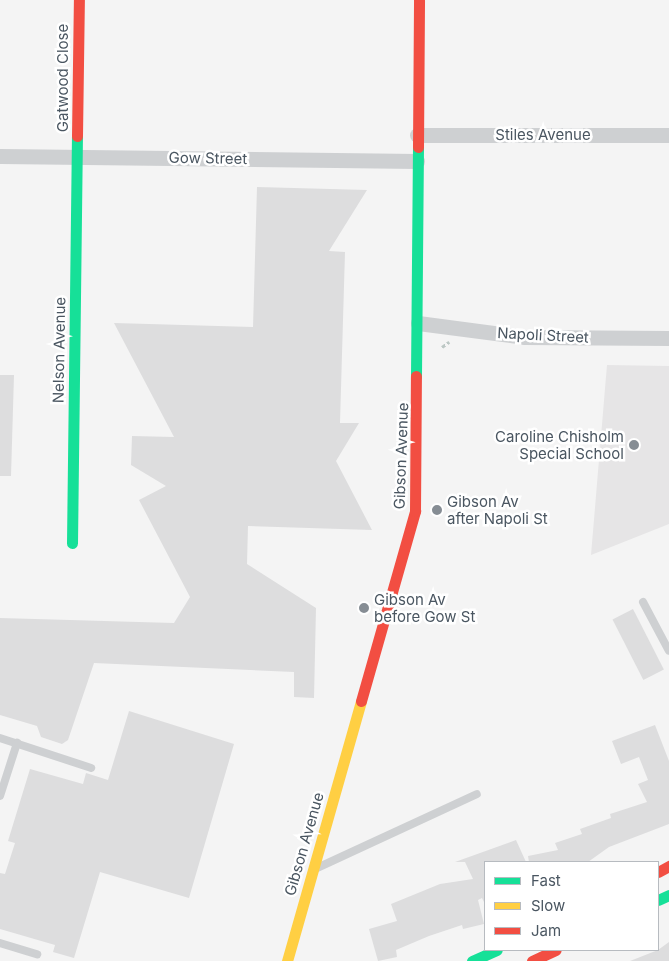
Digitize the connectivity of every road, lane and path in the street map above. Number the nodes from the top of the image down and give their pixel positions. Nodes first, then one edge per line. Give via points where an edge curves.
1 (79, 0) edge
2 (419, 0) edge
3 (417, 135) junction
4 (669, 135) edge
5 (0, 156) edge
6 (78, 157) junction
7 (417, 160) junction
8 (418, 324) junction
9 (669, 338) edge
10 (72, 543) dead end
11 (643, 602) dead end
12 (669, 651) edge
13 (0, 738) edge
14 (17, 743) junction
15 (91, 768) dead end
16 (477, 794) dead end
17 (0, 796) edge
18 (312, 870) junction
19 (0, 943) edge
20 (495, 951) edge
21 (554, 951) edge
22 (37, 954) dead end
23 (286, 959) edge
24 (472, 961) edge
25 (532, 961) edge

1 - 6 main road, Gatwood Close
2 - 3 main road, Gibson Avenue
3 - 4 street, Stiles Avenue
3 - 7 main road, Gibson Avenue
5 - 6 street, Gow Street
6 - 7 street, Gow Street
6 - 10 main road, Nelson Avenue
7 - 8 main road, Gibson Avenue
8 - 9 street, Napoli Street via 525,337
8 - 18 main road, Gibson Avenue via 415,511
11 - 12 lane
13 - 14 lane
14 - 15 lane
14 - 17 lane
16 - 18 lane
18 - 23 main road, Gibson Avenue
19 - 22 lane
20 - 24 main road
21 - 25 main road

